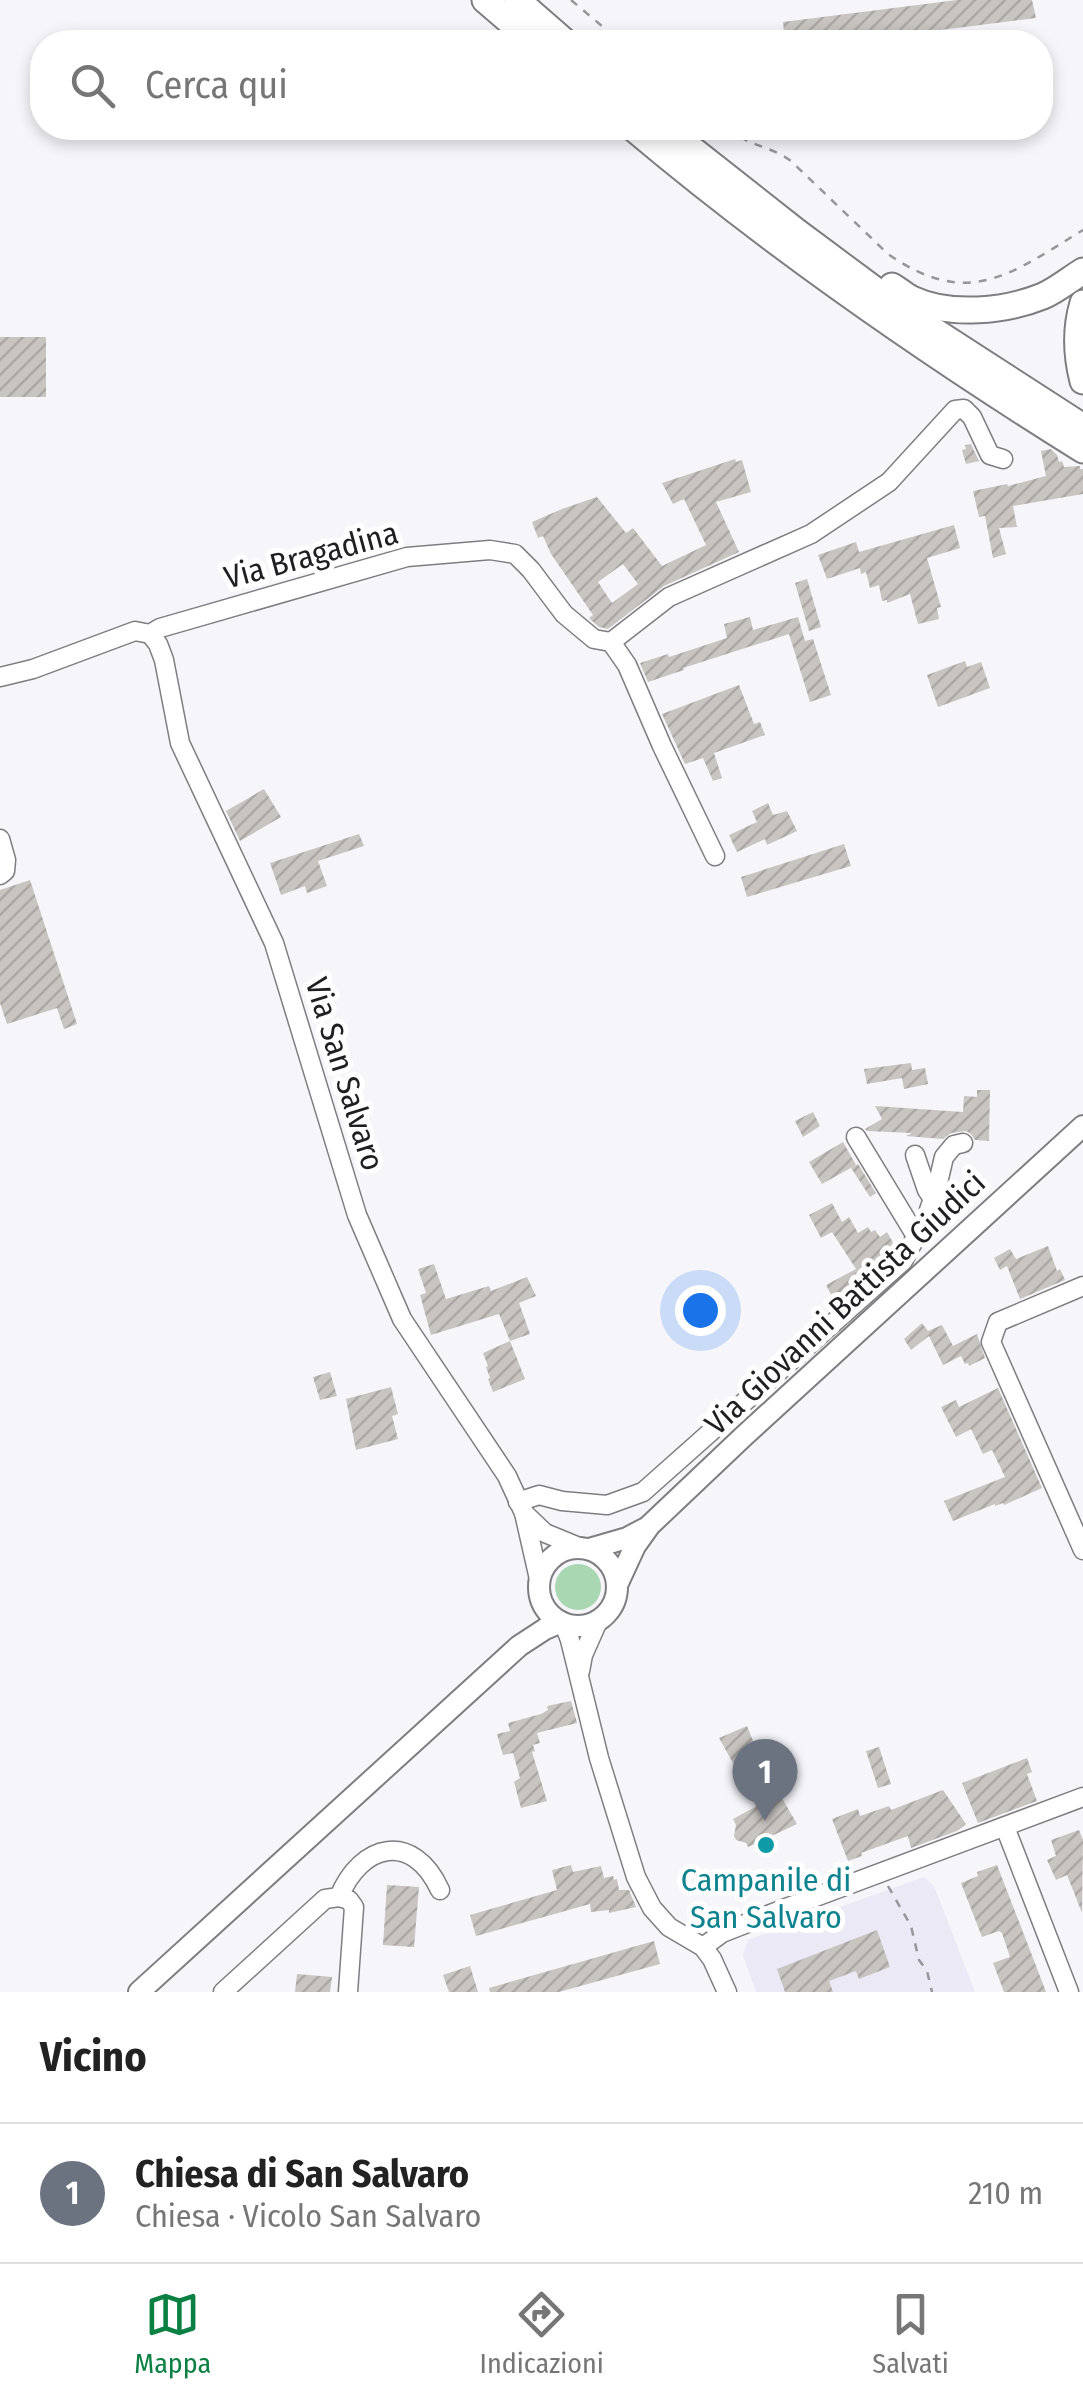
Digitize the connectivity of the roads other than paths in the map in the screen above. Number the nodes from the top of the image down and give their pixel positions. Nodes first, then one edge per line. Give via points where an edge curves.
1 (485, 0) edge
2 (517, 0) edge
3 (520, 30) edge
4 (551, 30) edge
5 (649, 140) edge
6 (680, 140) edge
7 (695, 152) junction
8 (1083, 271) edge
9 (1083, 303) edge
10 (1083, 380) edge
11 (1083, 427) edge
12 (1083, 450) edge
13 (1003, 458) dead end
14 (150, 634) junction
15 (611, 642) junction
16 (0, 677) edge
17 (0, 840) edge
18 (716, 856) dead end
19 (0, 875) edge
20 (1083, 1126) edge
21 (856, 1137) dead end
22 (962, 1143) dead end
23 (914, 1155) dead end
24 (933, 1199) junction
25 (916, 1236) junction
26 (1083, 1286) edge
27 (521, 1508) junction
28 (650, 1525) junction
29 (584, 1548) junction
30 (1083, 1550) edge
31 (539, 1585) junction
32 (617, 1586) junction
33 (598, 1621) junction
34 (562, 1623) junction
35 (520, 1646) junction
36 (579, 1676) junction
37 (1083, 1797) edge
38 (1006, 1826) junction
39 (440, 1890) dead end
40 (339, 1897) junction
41 (703, 1948) junction
42 (139, 1992) edge
43 (223, 1992) edge
44 (348, 1992) edge
45 (727, 1992) edge
46 (1069, 1992) edge

1 - 3 highway
2 - 4 highway
5 - 12 highway via 892,326
6 - 7 highway
7 - 8 highway via 754,182 913,299 1008,308
7 - 11 highway via 902,310
9 - 10 highway via 1076,339
13 - 15 street via 990,454 964,408 955,410 889,482 811,534 669,597
14 - 15 street, Via Bragadina via 407,557 490,550 515,554 564,614 594,640
14 - 16 street, Via Bragadina via 135,631
14 - 27 street, Via San Salvaro via 164,660 180,743 274,943 357,1215 402,1319 507,1476
15 - 18 street
17 - 19 street via 6,860
20 - 28 main road, Via Giovanni Battista Giudici
21 - 25 street
22 - 24 street via 944,1157
23 - 24 street
24 - 25 street
25 - 27 street via 904,1261 643,1492 608,1505 538,1495
26 - 30 street via 998,1322 991,1342
27 - 29 street, Via San Salvaro via 545,1533
27 - 31 street, Via San Salvaro
28 - 29 main road, Via Giovanni Battista Giudici
28 - 32 main road, Via Giovanni Battista Giudici
29 - 31 main road, Via Giovanni Battista Giudici via 551,1557
29 - 32 main road via 609,1562
31 - 34 main road via 542,1604
31 - 35 main road
32 - 33 main road, Via Giovanni Battista Giudici via 612,1606
33 - 34 main road
33 - 36 street
34 - 35 main road
34 - 36 street
35 - 42 main road
36 - 41 street via 636,1877 669,1927
37 - 38 street
38 - 41 street via 722,1933
38 - 46 street
39 - 40 street via 430,1870 406,1853 384,1850 362,1864
40 - 43 street via 326,1899
40 - 44 street via 354,1906
41 - 45 street

